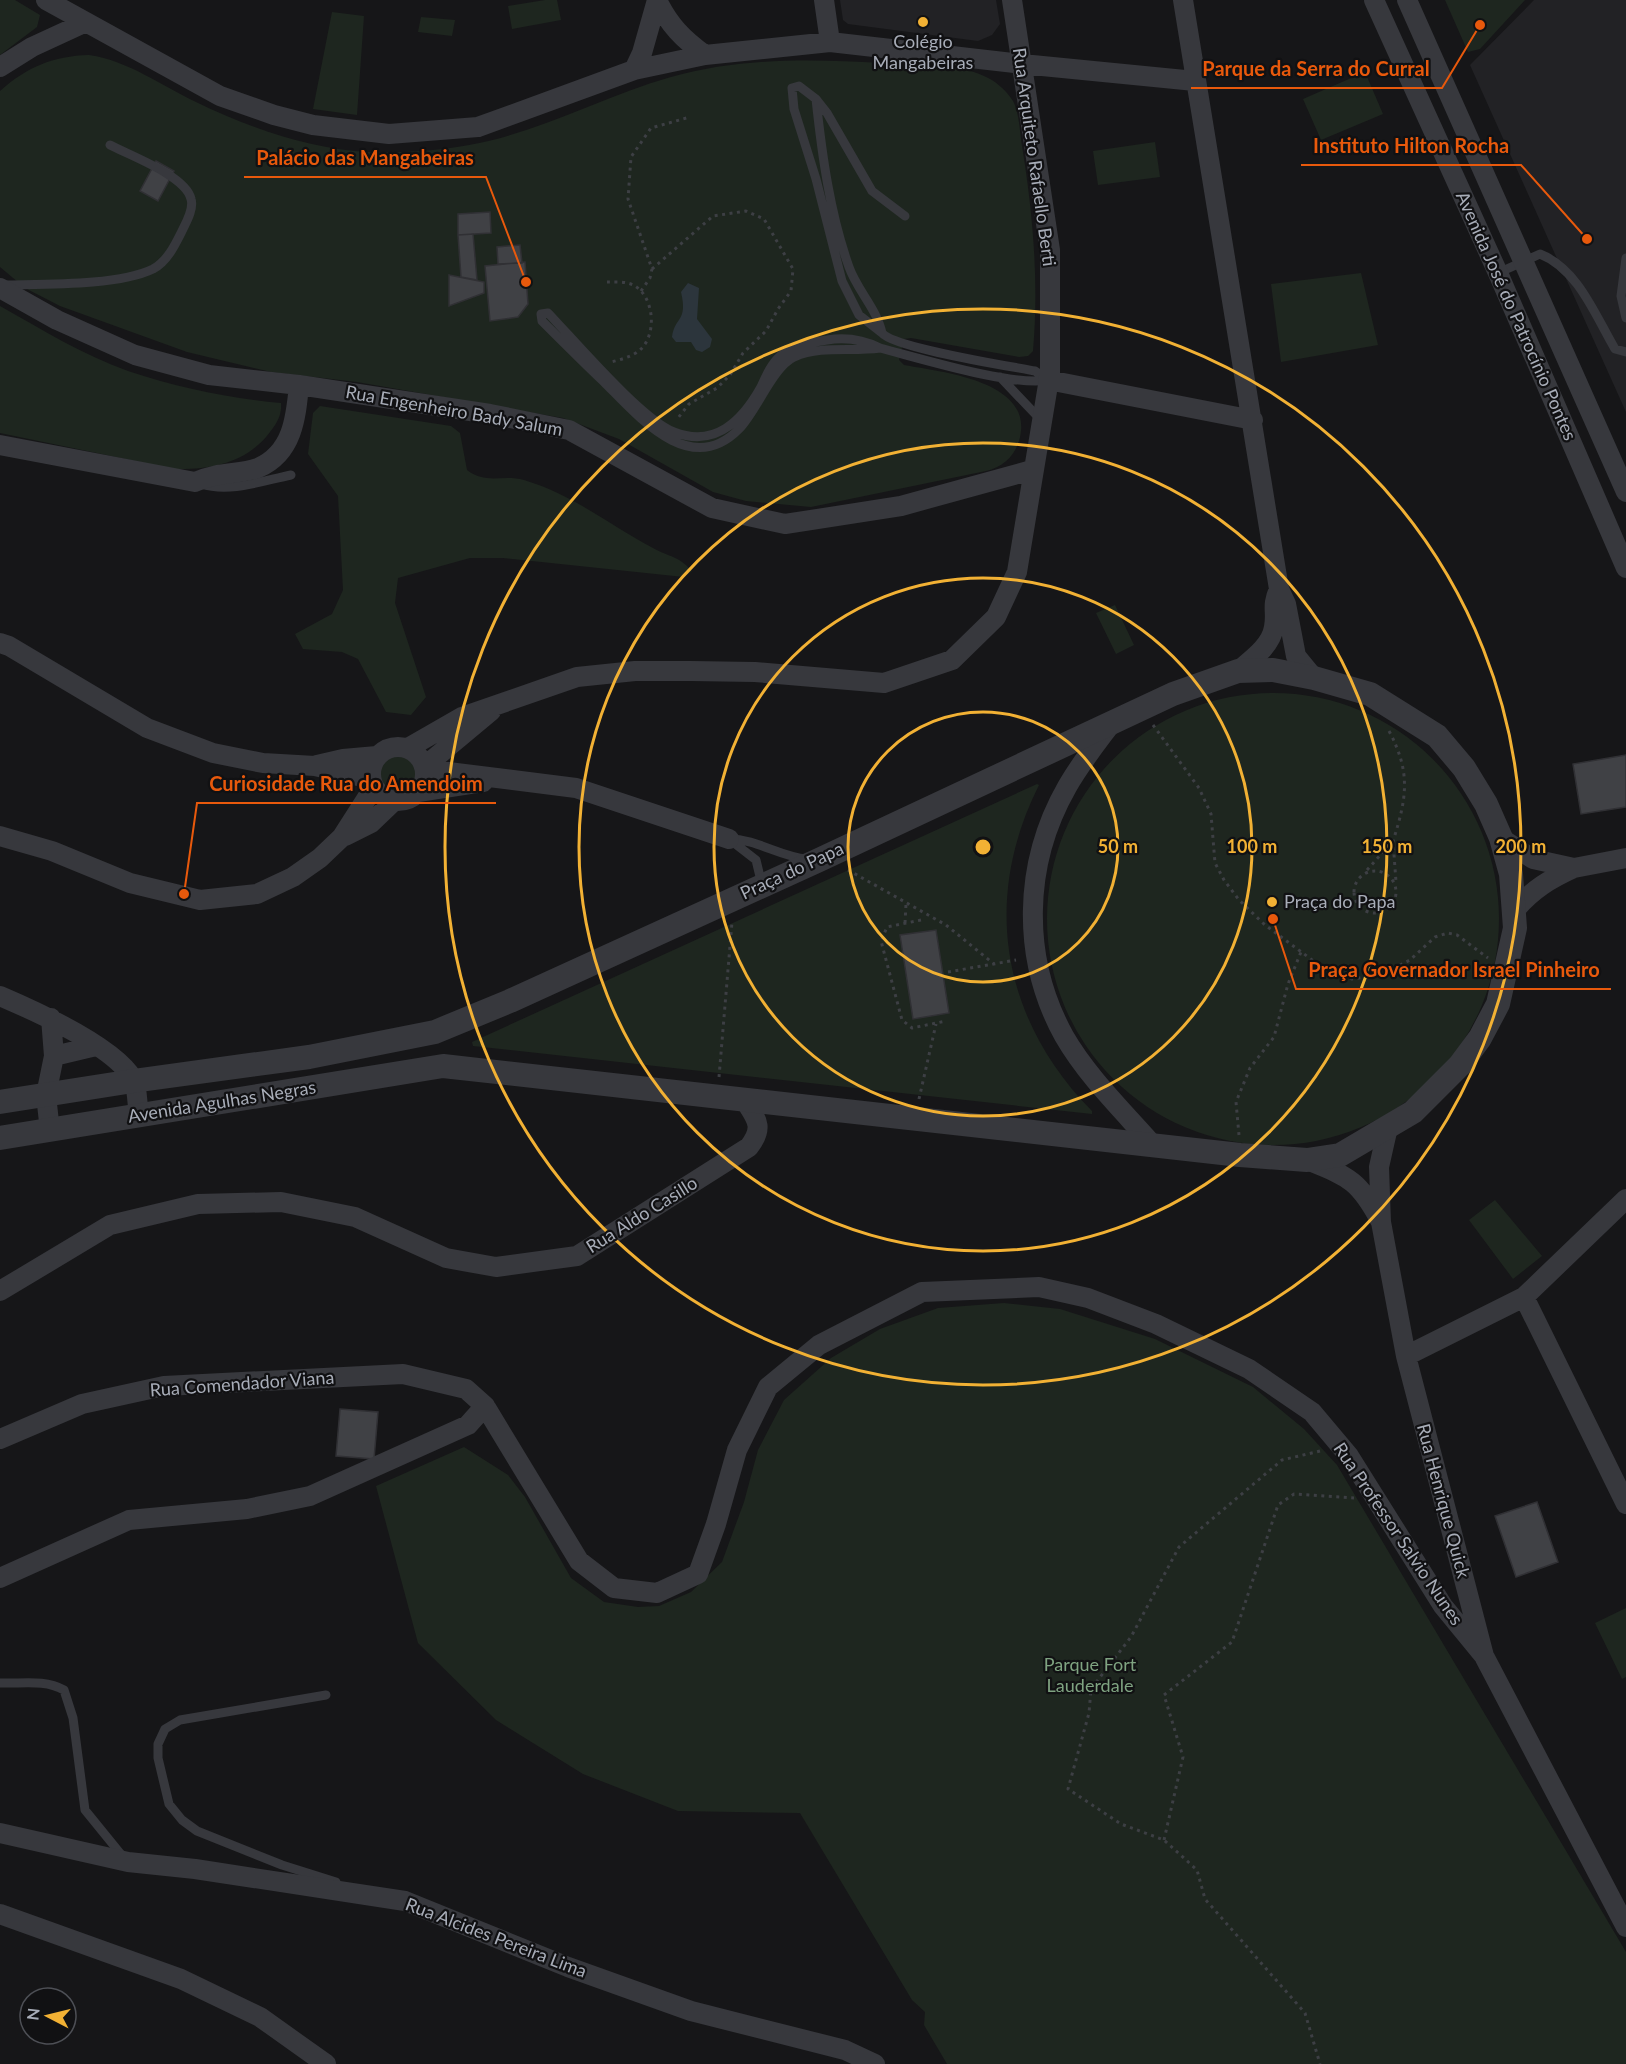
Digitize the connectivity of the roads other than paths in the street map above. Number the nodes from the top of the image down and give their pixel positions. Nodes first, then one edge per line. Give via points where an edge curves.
1 (46, 0) edge
2 (824, 0) edge
3 (1012, 0) edge
4 (1183, 0) edge
5 (1374, 0) edge
6 (1407, 0) edge
7 (84, 23) junction
8 (830, 42) junction
9 (705, 55) junction
10 (1022, 64) junction
11 (0, 68) edge
12 (634, 70) junction
13 (1195, 81) junction
14 (816, 99) junction
15 (110, 145) dead end
16 (905, 216) dead end
17 (1626, 258) edge
18 (1522, 261) junction
19 (1498, 273) junction
20 (0, 287) edge
21 (1626, 318) edge
22 (882, 333) junction
23 (880, 348) junction
24 (1626, 352) edge
25 (1000, 377) junction
26 (1048, 380) junction
27 (300, 385) junction
28 (1041, 420) junction
29 (1253, 420) junction
30 (0, 445) edge
31 (1032, 470) junction
32 (291, 475) dead end
33 (195, 482) junction
34 (1626, 492) edge
35 (1626, 568) edge
36 (1279, 589) junction
37 (0, 643) edge
38 (1238, 671) junction
39 (1314, 678) junction
40 (504, 701) junction
41 (1113, 722) junction
42 (408, 748) junction
43 (377, 756) junction
44 (315, 766) junction
45 (424, 768) junction
46 (506, 778) junction
47 (373, 783) junction
48 (418, 792) junction
49 (394, 801) junction
50 (0, 836) edge
51 (342, 837) junction
52 (1501, 838) junction
53 (729, 839) junction
54 (1626, 858) edge
55 (830, 863) junction
56 (1574, 868) junction
57 (762, 885) junction
58 (1515, 910) junction
59 (0, 996) edge
60 (51, 1018) junction
61 (435, 1032) junction
62 (96, 1046) junction
63 (54, 1056) junction
64 (443, 1066) junction
65 (133, 1081) junction
66 (45, 1095) junction
67 (744, 1099) junction
68 (0, 1102) edge
69 (139, 1116) junction
70 (1388, 1127) junction
71 (50, 1131) junction
72 (0, 1138) edge
73 (1153, 1145) junction
74 (1306, 1160) junction
75 (1626, 1199) edge
76 (1381, 1222) junction
77 (0, 1291) edge
78 (1524, 1297) junction
79 (1406, 1356) junction
80 (485, 1406) junction
81 (0, 1439) edge
82 (1626, 1504) edge
83 (0, 1578) edge
84 (1484, 1656) junction
85 (0, 1683) edge
86 (326, 1695) dead end
87 (0, 1833) edge
88 (128, 1862) junction
89 (377, 1897) junction
90 (0, 1914) edge
91 (1626, 1927) edge
92 (326, 2064) edge
93 (875, 2064) edge

1 - 7 street
2 - 8 street
3 - 10 street, Rua Arquiteto Rafaello Berti
4 - 13 street
5 - 19 street, Avenida José do Patrocínio Pontes
6 - 18 street, Avenida José do Patrocínio Pontes
7 - 11 street via 32,47
7 - 12 street via 220,96 313,124 389,134 478,127
8 - 9 street
8 - 10 street
9 - 12 street
9 - 12 street via 680,36 657,0
10 - 13 street
10 - 26 street, Rua Arquiteto Rafaello Berti via 1050,250
13 - 29 street
14 - 16 lane via 872,191
14 - 22 lane via 820,140 847,262
14 - 22 lane via 799,86 792,87 794,109 842,281 859,315
15 - 20 lane via 186,187 192,201 189,218 172,250 153,269 126,276 80,284
17 - 21 lane via 1621,296
18 - 19 lane
18 - 24 lane via 1540,254 1552,259 1569,275 1593,309 1615,349
18 - 34 street, Avenida José do Patrocínio Pontes
19 - 35 street, Avenida José do Patrocínio Pontes
20 - 27 street, Rua Engenheiro Bady Salum via 57,320 135,355 209,375
22 - 26 lane via 887,339 908,345 1035,371
23 - 23 lane via 866,341 834,339 789,351 772,365 753,400 723,431 701,436 669,429 645,412 548,314 541,314 542,321 656,433 681,444 699,446 729,439 755,410 777,372 794,357 817,350
23 - 25 lane
25 - 26 lane via 1033,383
25 - 28 lane
26 - 28 street, Rua Arquiteto Rafaello Berti
26 - 29 street
27 - 31 street, Rua Engenheiro Bady Salum via 569,430 712,508 785,524 901,506
27 - 33 street via 295,424 274,458 258,468 212,474
28 - 31 street, Rua Arquiteto Rafaello Berti
29 - 36 street
30 - 33 street
31 - 40 street, Rua Arquiteto Rafaello Berti via 1017,572 996,617 952,660 884,683 755,672 635,671 577,677
32 - 33 lane via 213,488
36 - 38 street via 1273,603 1275,626 1269,641
36 - 39 street via 1286,604 1296,656
37 - 44 street via 147,728 213,753 263,763
38 - 39 street, Praça do Papa via 1273,670
38 - 41 street, Praça do Papa via 1173,694
39 - 52 street, Praça do Papa via 1370,694 1437,736 1464,768
40 - 42 street, Rua Arquiteto Rafaello Berti via 444,724
40 - 45 street, Rua Arquiteto Rafaello Berti
41 - 55 street, Praça do Papa
41 - 73 street via 1065,789 1052,821 1033,889 1032,924 1036,960 1049,1004 1065,1036 1089,1073
42 - 43 street via 391,747
42 - 45 street via 421,759
43 - 44 street
43 - 47 street
44 - 47 street
45 - 46 street
45 - 48 street
46 - 48 street
46 - 53 street via 576,788
47 - 49 street via 379,794
47 - 51 street
48 - 49 street via 403,801
49 - 51 street via 371,822
50 - 51 street via 52,851 130,883 200,900 256,894 275,886 302,871
52 - 56 street via 1533,859
52 - 58 street, Praça do Papa
53 - 55 lane via 744,839 796,858
53 - 57 lane via 756,860
54 - 56 street
55 - 57 street, Praça do Papa
56 - 58 street via 1544,882
57 - 61 street, Praça do Papa
58 - 70 street, Praça do Papa via 1498,1004 1480,1038 1460,1065 1413,1112
59 - 60 street
60 - 62 street
60 - 63 street
61 - 64 street
61 - 65 street, Avenida Agulhas Negras via 309,1057
62 - 63 street
62 - 65 street via 124,1068
63 - 66 street
64 - 67 street, Praça do Papa
64 - 69 street, Avenida Agulhas Negras
65 - 66 street, Avenida Agulhas Negras
65 - 69 street
66 - 68 street, Avenida Agulhas Negras
66 - 71 street
67 - 73 street, Praça do Papa
67 - 77 street, Rua Aldo Casillo via 758,1124 758,1135 749,1147 577,1256 496,1267 446,1258 355,1217 281,1202 198,1204 110,1225
69 - 71 street, Avenida Agulhas Negras
70 - 74 street, Praça do Papa via 1340,1155
70 - 76 street, Rua Henrique Quick via 1379,1167
71 - 72 street, Avenida Agulhas Negras
73 - 74 street, Praça do Papa
74 - 76 street, Rua Henrique Quick via 1345,1175 1367,1195
75 - 78 street
76 - 79 street, Rua Henrique Quick
78 - 79 street
78 - 82 street
79 - 84 street, Rua Henrique Quick
80 - 81 street, Rua Comendador Viana via 466,1389 403,1374 164,1386 82,1404
80 - 83 street via 468,1425 309,1496 247,1509 129,1520
80 - 84 street, Rua Professor Salvio Nunes via 579,1561 614,1588 657,1593 698,1574 737,1450 768,1387 819,1345 922,1292 1039,1287 1088,1298 1146,1320 1249,1369 1312,1412 1341,1446 1443,1606
84 - 91 street, Rua Henrique Quick
85 - 88 lane via 42,1682 64,1690 73,1718 85,1810
86 - 89 lane via 180,1720 165,1729 158,1744 158,1758 169,1804 197,1831 282,1865 362,1887
87 - 88 street, Rua Alcides Pereira Lima
88 - 89 street, Rua Alcides Pereira Lima
89 - 93 street, Rua Alcides Pereira Lima via 405,1902 691,2011 845,2050
90 - 92 street via 181,1979 261,2018

